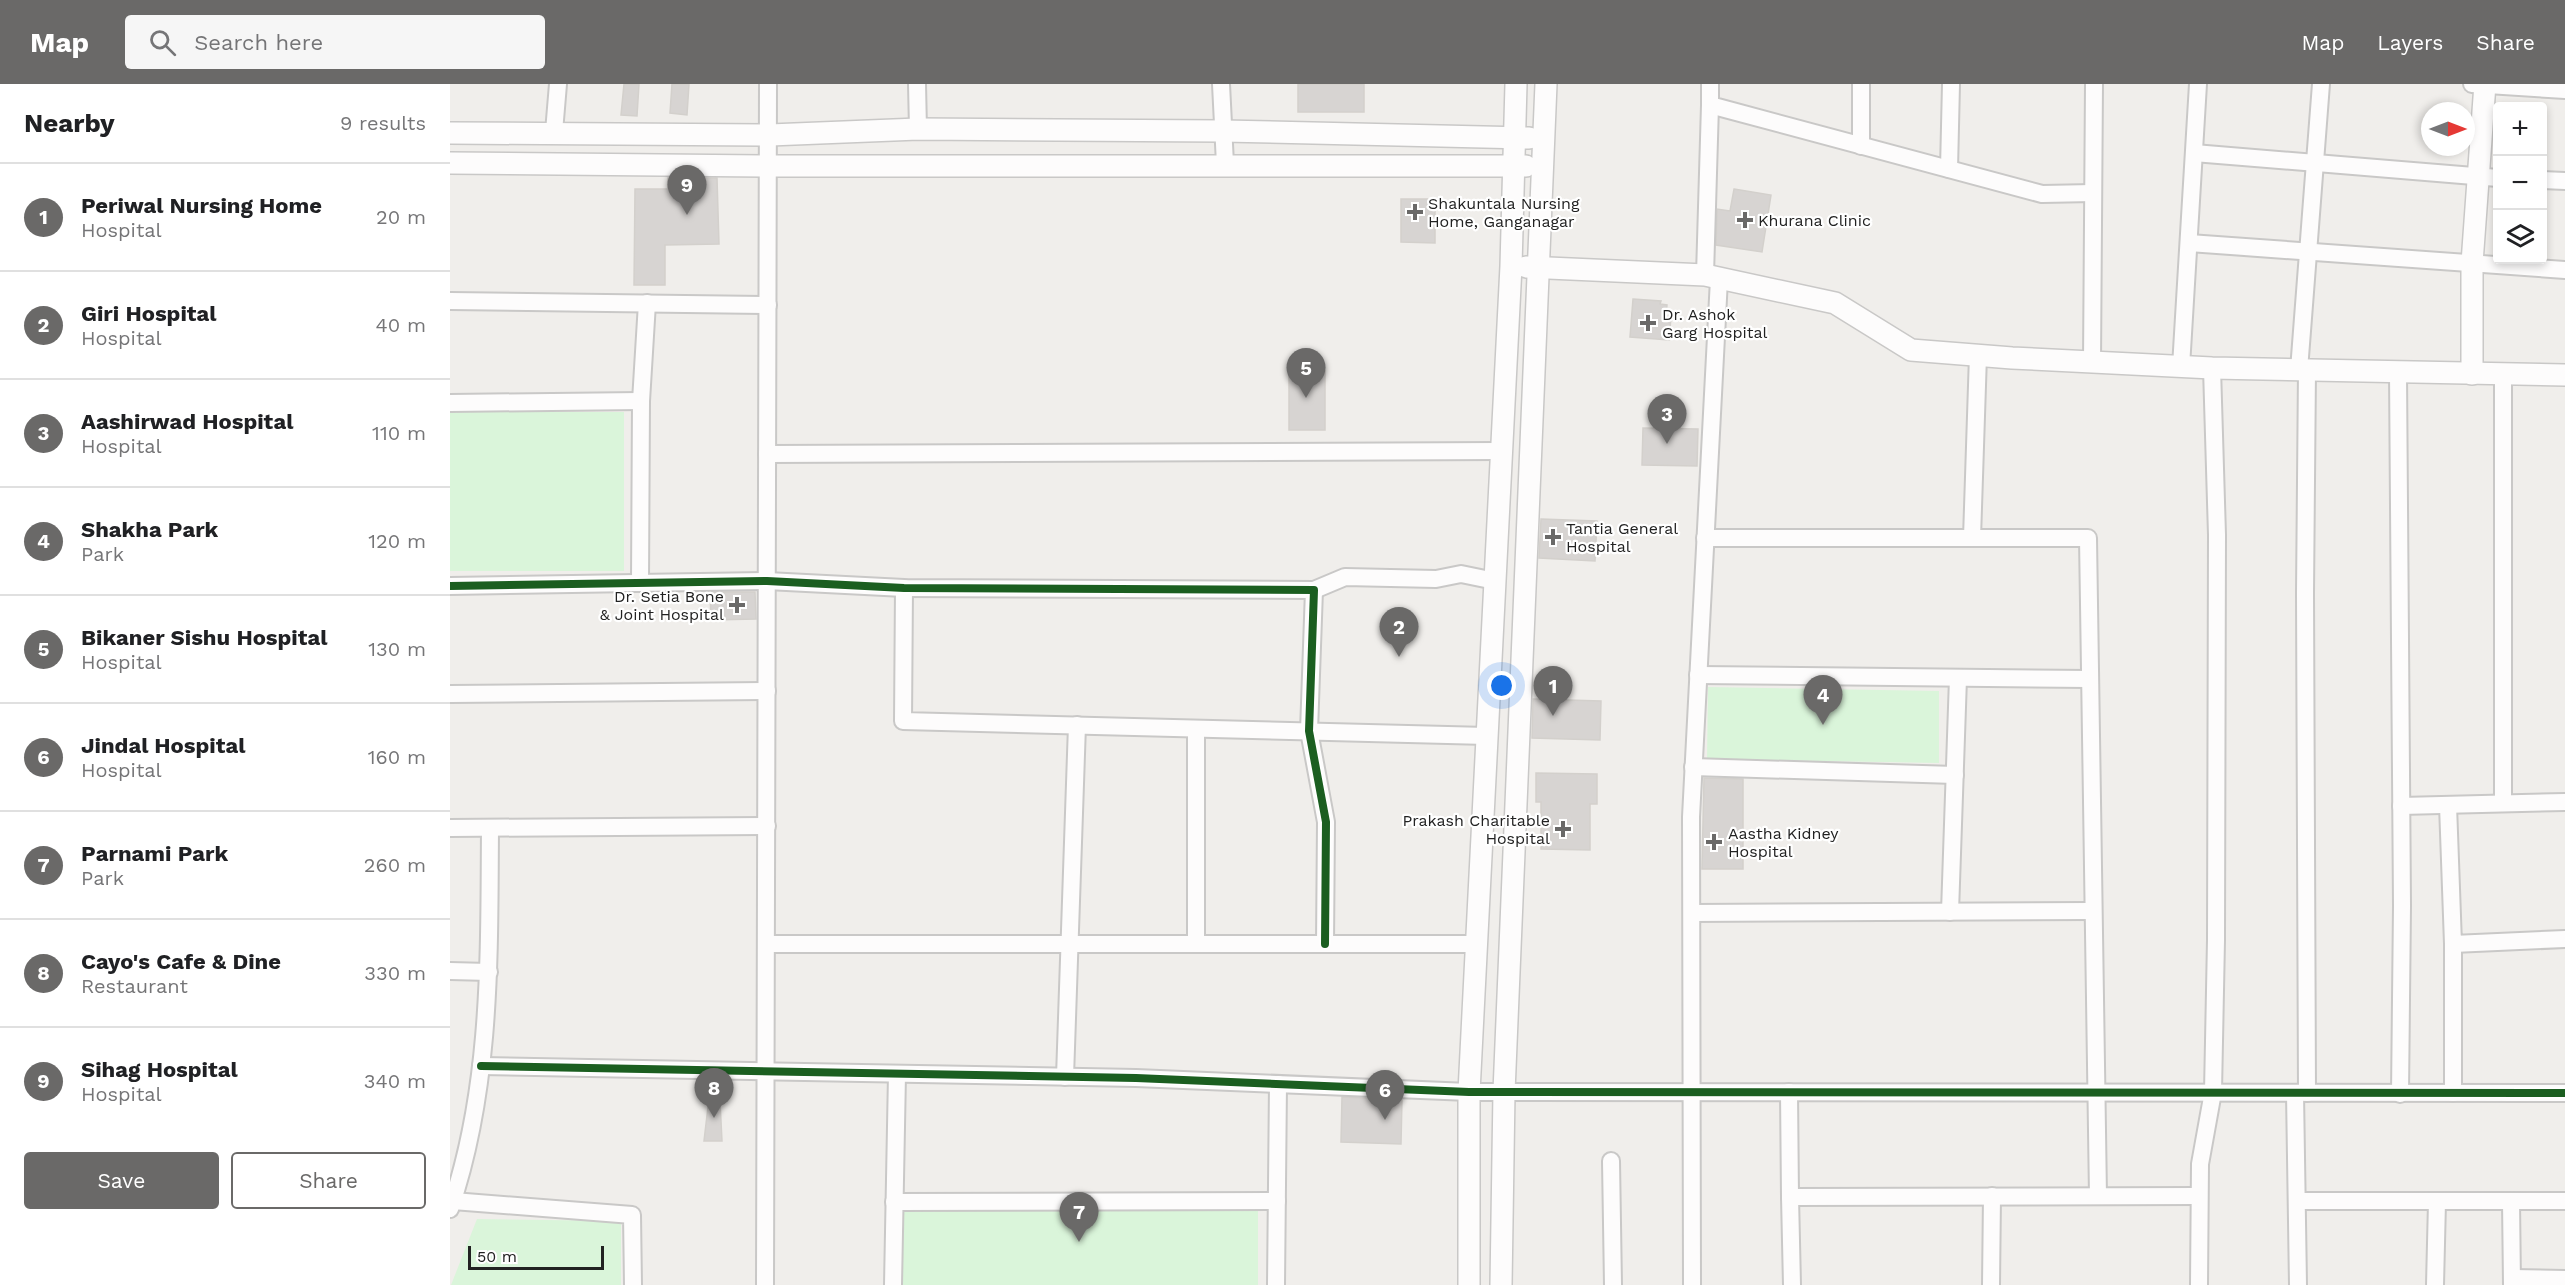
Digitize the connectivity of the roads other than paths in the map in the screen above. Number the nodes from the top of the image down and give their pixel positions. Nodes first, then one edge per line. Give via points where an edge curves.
1 (558, 84) edge
2 (768, 84) edge
3 (917, 84) edge
4 (1221, 84) edge
5 (1516, 84) edge
6 (1546, 84) edge
7 (1710, 84) edge
8 (1861, 84) edge
9 (1951, 84) edge
10 (2094, 84) edge
11 (2198, 84) edge
12 (2321, 84) edge
13 (2481, 84) edge
14 (2565, 90) edge
15 (1710, 105) junction
16 (918, 129) junction
17 (1223, 131) junction
18 (554, 132) junction
19 (450, 133) edge
20 (770, 135) junction
21 (1515, 138) junction
22 (1544, 138) junction
23 (1861, 146) junction
24 (2194, 153) junction
25 (2315, 162) junction
26 (450, 163) edge
27 (1225, 164) junction
28 (1543, 165) junction
29 (770, 166) junction
30 (1514, 166) junction
31 (1949, 169) junction
32 (2488, 178) edge
33 (2547, 180) edge
34 (2565, 181) edge
35 (2093, 193) junction
36 (2189, 243) junction
37 (2308, 250) junction
38 (2472, 264) junction
39 (1511, 266) junction
40 (1539, 267) junction
41 (2565, 270) edge
42 (1712, 277) junction
43 (450, 300) edge
44 (647, 303) junction
45 (768, 305) junction
46 (1978, 355) junction
47 (2092, 362) junction
48 (2181, 367) junction
49 (2212, 368) junction
50 (2303, 370) junction
51 (2398, 372) junction
52 (2472, 374) junction
53 (2565, 375) edge
54 (2503, 376) junction
55 (641, 401) junction
56 (450, 403) edge
57 (1501, 451) junction
58 (766, 454) junction
59 (1705, 538) junction
60 (1972, 538) junction
61 (767, 581) junction
62 (1495, 582) junction
63 (640, 583) junction
64 (450, 586) edge
65 (904, 588) junction
66 (1314, 590) junction
67 (1698, 675) junction
68 (1958, 678) junction
69 (2089, 679) junction
70 (767, 691) junction
71 (450, 694) edge
72 (1077, 725) junction
73 (1196, 729) junction
74 (1309, 731) junction
75 (1487, 736) junction
76 (1693, 767) junction
77 (1955, 775) junction
78 (2565, 802) edge
79 (2503, 803) junction
80 (2448, 805) junction
81 (2401, 806) junction
82 (767, 826) junction
83 (450, 828) edge
84 (490, 828) junction
85 (2092, 911) junction
86 (1950, 912) junction
87 (1692, 914) junction
88 (2565, 939) edge
89 (1071, 943) junction
90 (1196, 943) junction
91 (767, 944) junction
92 (1325, 944) junction
93 (1476, 944) junction
94 (2453, 944) junction
95 (450, 971) edge
96 (489, 972) junction
97 (481, 1066) junction
98 (765, 1072) junction
99 (897, 1074) junction
100 (1065, 1077) junction
101 (1278, 1084) junction
102 (2094, 1091) junction
103 (1469, 1092) junction
104 (1504, 1092) junction
105 (1692, 1092) junction
106 (1789, 1092) junction
107 (2213, 1092) junction
108 (2301, 1093) junction
109 (2453, 1093) junction
110 (2565, 1093) edge
111 (2400, 1094) junction
112 (1611, 1161) dead end
113 (1992, 1196) junction
114 (2098, 1196) junction
115 (2199, 1196) junction
116 (1790, 1197) junction
117 (1277, 1201) junction
118 (2296, 1201) junction
119 (2511, 1201) junction
120 (2565, 1201) edge
121 (894, 1202) junction
122 (2437, 1202) junction
123 (451, 1205) edge
124 (2565, 1279) edge
125 (2512, 1282) edge
126 (633, 1285) edge
127 (765, 1285) edge
128 (893, 1285) edge
129 (1276, 1285) edge
130 (1469, 1285) edge
131 (1501, 1285) edge
132 (1612, 1285) edge
133 (1692, 1285) edge
134 (1791, 1285) edge
135 (1991, 1285) edge
136 (2199, 1285) edge
137 (2298, 1285) edge
138 (2435, 1285) edge

1 - 18 street
2 - 20 street
3 - 16 street
4 - 17 street
5 - 21 street
6 - 22 street
7 - 15 street
8 - 23 street
9 - 31 street
10 - 35 street
11 - 24 street
12 - 25 street
13 - 14 street
13 - 32 street
15 - 23 street
15 - 42 street
16 - 17 street
16 - 20 street
17 - 21 street
17 - 27 street
18 - 19 street
18 - 20 street
20 - 29 street
21 - 22 street
21 - 30 street
22 - 28 street
23 - 31 street
24 - 25 street
24 - 36 street
25 - 32 street
25 - 37 street
26 - 29 street
27 - 29 street
27 - 30 street
28 - 30 street
28 - 40 street
29 - 45 street
30 - 39 street
31 - 35 street via 2042,194
32 - 38 street
33 - 34 street
35 - 47 street
36 - 37 street
36 - 48 street
37 - 38 street
37 - 50 street
38 - 41 street
38 - 52 street
39 - 40 street
39 - 57 street
40 - 42 street
40 - 104 street
42 - 46 street via 1835,303 1911,350
42 - 59 street
43 - 44 street
44 - 45 street
44 - 55 street
45 - 58 street
46 - 47 street
46 - 60 street
47 - 48 street
48 - 49 street
49 - 50 street
49 - 107 street via 2217,536
50 - 51 street
50 - 108 street
51 - 52 street
51 - 81 street
52 - 54 street
53 - 54 street
54 - 79 street
55 - 56 street
55 - 63 street
57 - 58 street
57 - 62 street
58 - 61 street
59 - 60 street
59 - 67 street
60 - 69 street via 2088,538
61 - 63 street
61 - 65 street
61 - 70 street
62 - 66 street via 1461,574 1436,579 1345,577
62 - 75 street
63 - 64 street
65 - 66 street
65 - 72 street via 903,721
66 - 74 street
67 - 68 street
67 - 76 street
68 - 69 street
68 - 77 street
69 - 85 street
70 - 71 street
70 - 82 street
72 - 73 street
72 - 89 street
73 - 74 street
73 - 90 street
74 - 75 street
74 - 92 street via 1326,822
75 - 93 street
76 - 77 street
76 - 87 street
77 - 86 street
78 - 79 street
79 - 80 street
80 - 81 street
80 - 94 street
81 - 111 street
82 - 84 street
82 - 91 street
83 - 84 street
84 - 96 street
85 - 86 street
85 - 102 street
86 - 87 street
87 - 105 street
88 - 94 street
89 - 90 street
89 - 91 street
89 - 100 street
90 - 92 street
91 - 98 street
92 - 93 street
93 - 103 street
94 - 109 street
95 - 96 street
96 - 97 street
97 - 98 street
97 - 123 street
98 - 99 street
98 - 127 street
99 - 100 street
99 - 121 street
100 - 101 street
101 - 103 street
101 - 117 street
102 - 106 street
102 - 107 street
102 - 114 street
103 - 104 street
103 - 130 street
104 - 105 street
104 - 131 street
105 - 106 street
105 - 133 street
106 - 116 street
107 - 108 street
107 - 115 street via 2200,1164
108 - 111 street
108 - 118 street
109 - 110 street
109 - 111 street
112 - 132 street
113 - 114 street
113 - 116 street
113 - 135 street
114 - 115 street
115 - 136 street
116 - 134 street
117 - 121 street
117 - 129 street
118 - 122 street
118 - 137 street
119 - 120 street
119 - 122 street
119 - 125 street
121 - 128 street
122 - 138 street
123 - 126 street via 632,1215
124 - 125 street

